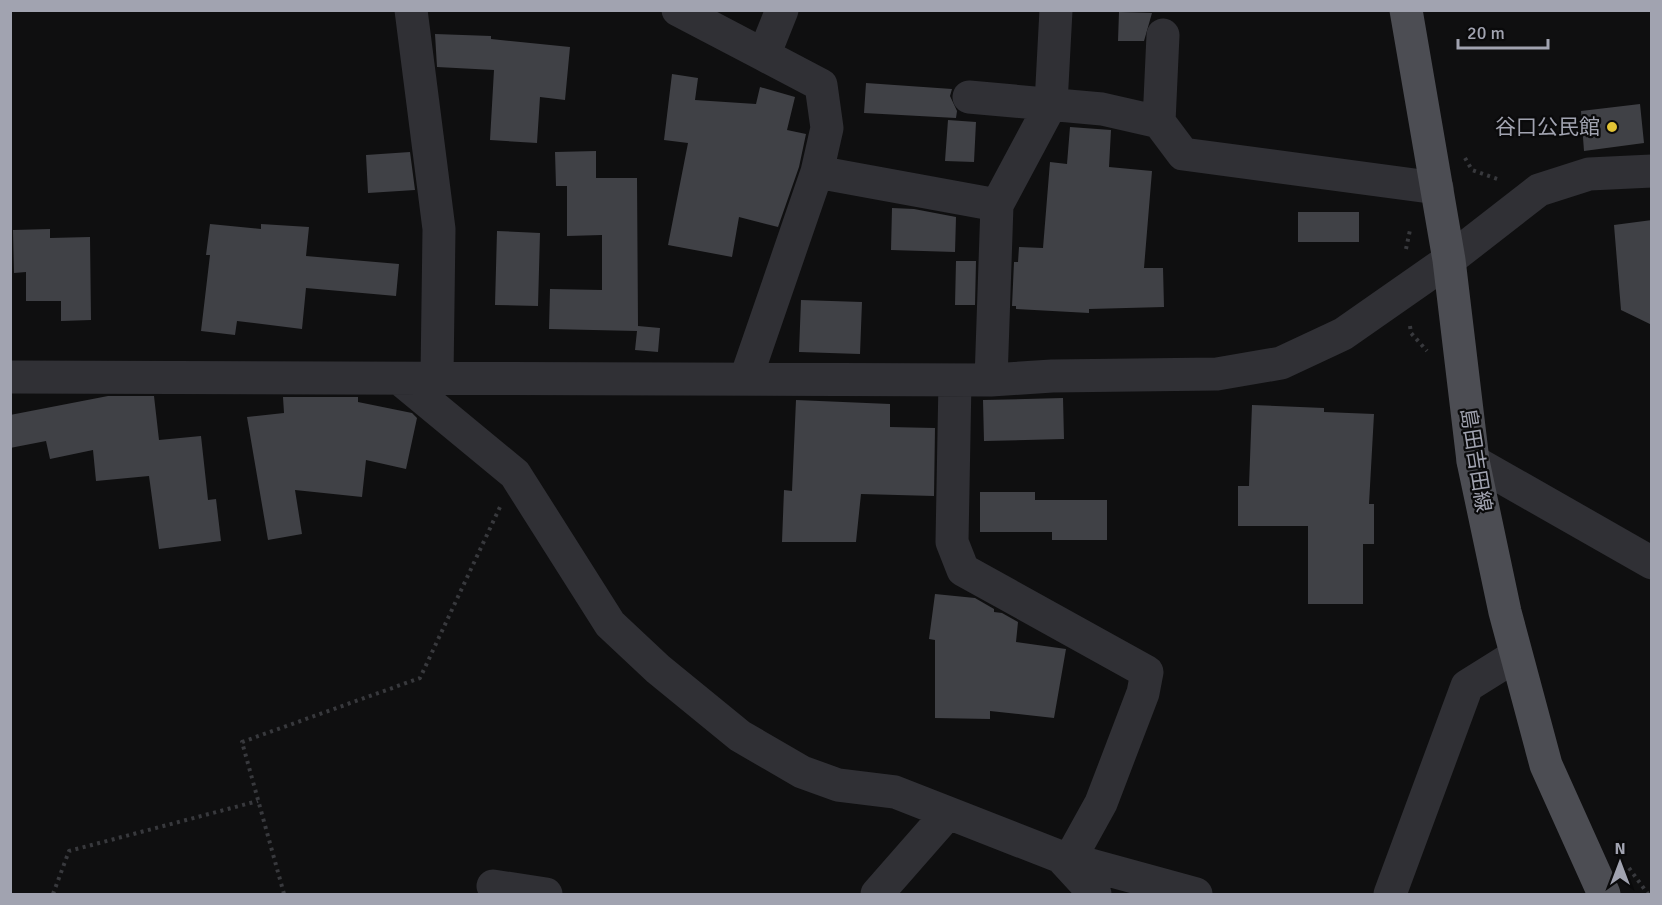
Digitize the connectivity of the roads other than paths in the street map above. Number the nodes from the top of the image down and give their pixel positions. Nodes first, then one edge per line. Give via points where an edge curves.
1 (411, 10) edge
2 (678, 10) edge
3 (782, 10) edge
4 (1056, 10) edge
5 (1406, 10) edge
6 (1163, 35) dead end
7 (764, 55) junction
8 (969, 97) dead end
9 (1051, 104) junction
10 (1159, 122) junction
11 (1652, 171) edge
12 (817, 172) junction
13 (1437, 188) junction
14 (997, 205) junction
15 (1449, 260) junction
16 (10, 377) edge
17 (437, 377) junction
18 (746, 378) junction
19 (400, 379) junction
20 (955, 380) junction
21 (991, 380) junction
22 (1473, 461) junction
23 (1652, 563) edge
24 (1515, 656) junction
25 (948, 813) junction
26 (1066, 858) junction
27 (493, 886) dead end
28 (546, 894) edge
29 (877, 894) edge
30 (1095, 894) edge
31 (1196, 894) edge
32 (1390, 894) edge
33 (1604, 894) edge

1 - 17 street via 439,230
2 - 7 street
3 - 7 street
4 - 9 street
5 - 13 main road, 島田吉田線
6 - 10 street
7 - 12 street via 821,85 827,128
8 - 9 street
9 - 10 street via 1102,109
9 - 14 street
10 - 13 street via 1183,154
11 - 15 street via 1589,174 1539,190
12 - 14 street
12 - 18 street
13 - 15 main road, 島田吉田線
14 - 21 street
15 - 21 street via 1343,334 1281,363 1217,374
15 - 22 main road, 島田吉田線
16 - 19 street
17 - 18 street
17 - 19 street
18 - 20 street
19 - 25 street via 515,474 610,624 740,736 801,772 837,785 895,792
20 - 21 street
20 - 26 street via 952,542 963,570 1147,672 1143,693 1101,803
22 - 23 street
22 - 24 main road, 島田吉田線
24 - 32 street via 1467,686
24 - 33 main road, 島田吉田線 via 1546,765
25 - 26 street
25 - 29 street
26 - 30 street
26 - 31 street
27 - 28 street

